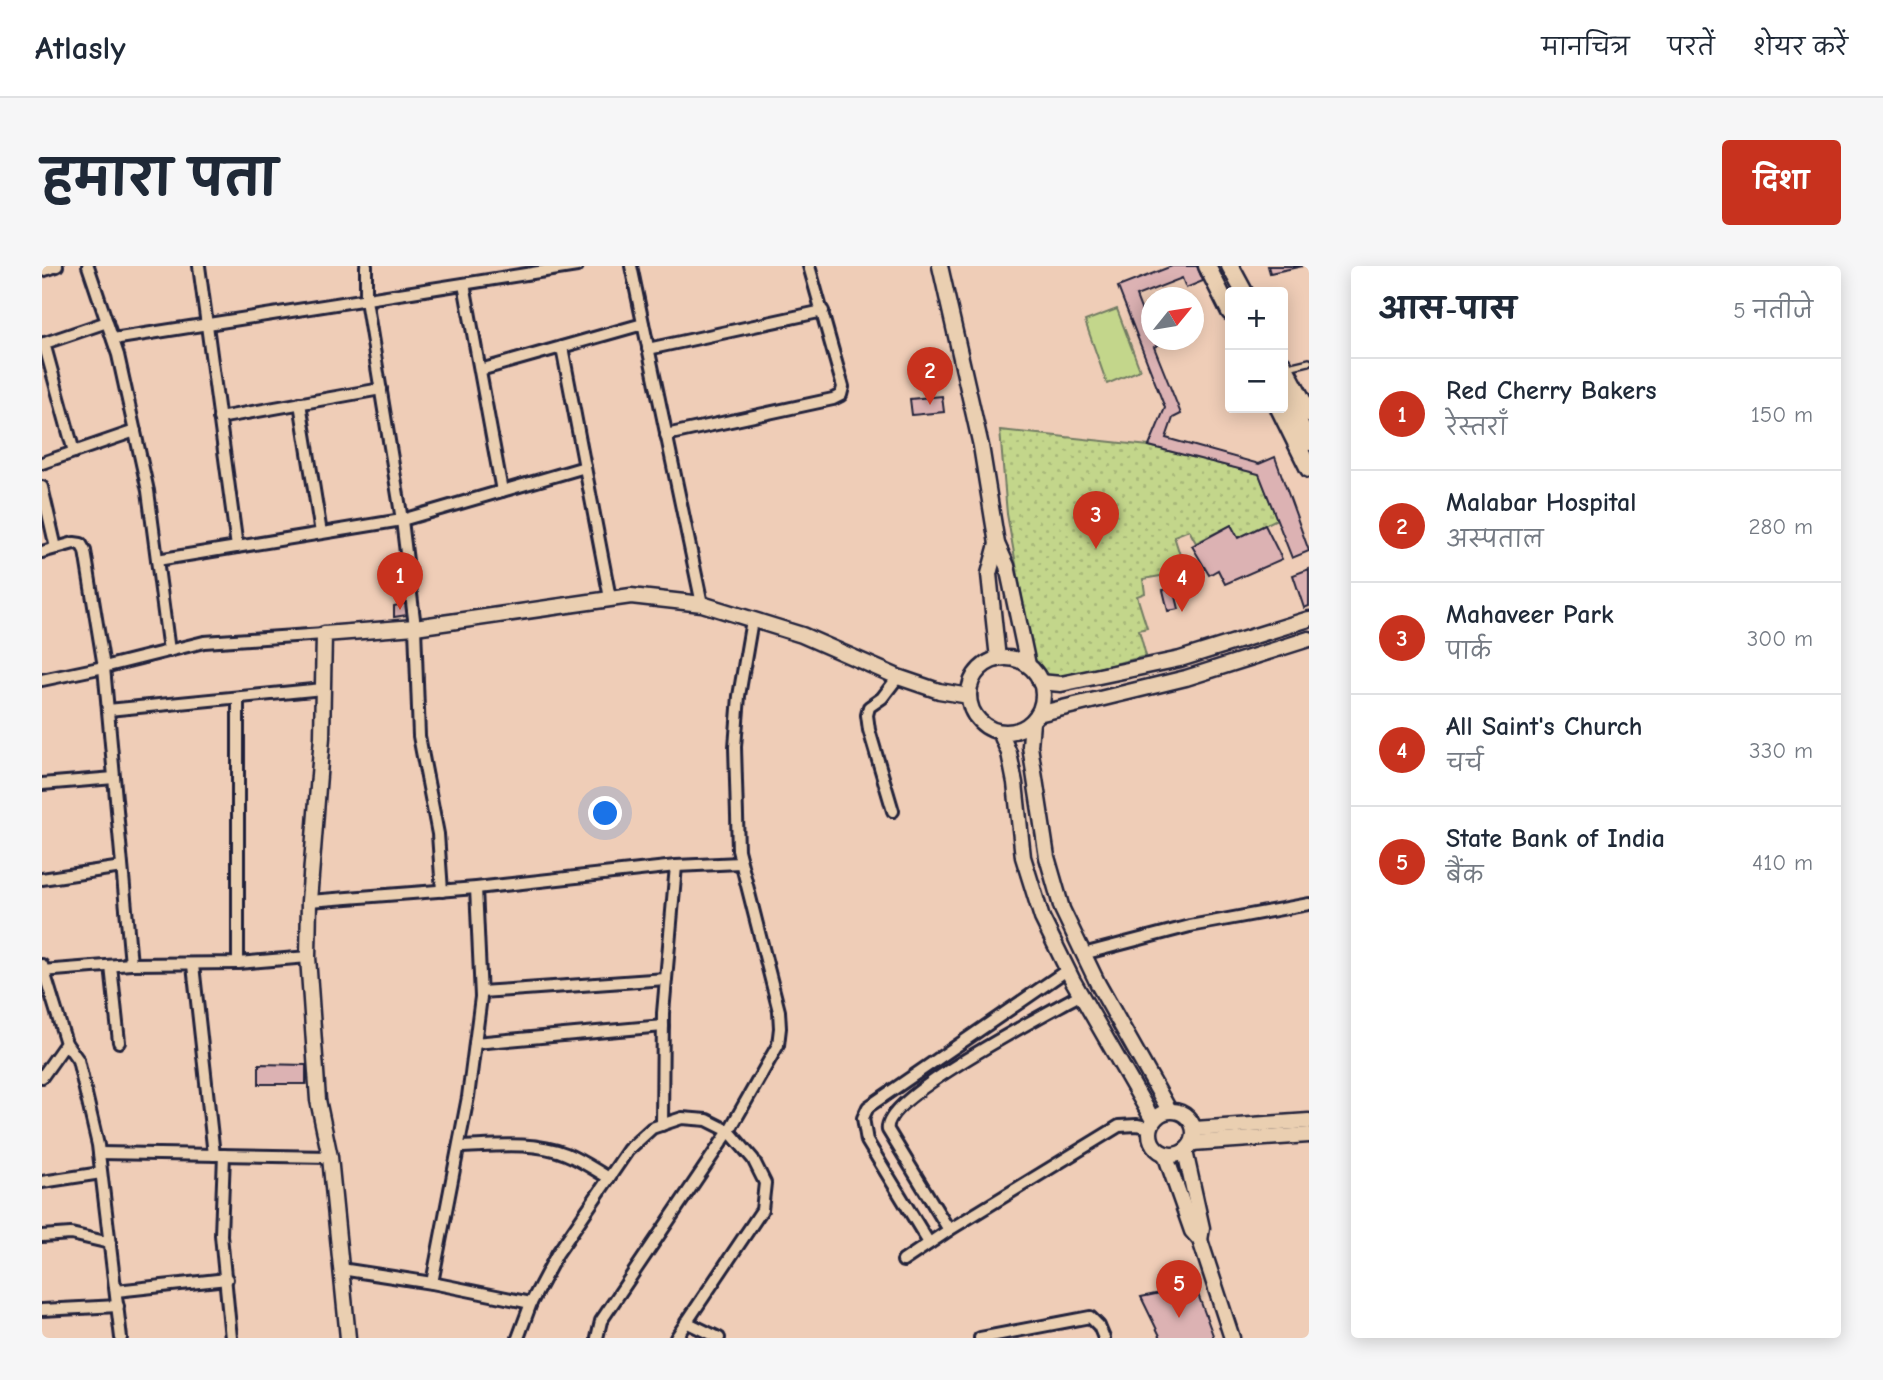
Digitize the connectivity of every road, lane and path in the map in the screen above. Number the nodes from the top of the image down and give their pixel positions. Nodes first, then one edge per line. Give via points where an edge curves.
1 (57, 266) edge
2 (88, 266) edge
3 (199, 266) edge
4 (366, 266) edge
5 (577, 266) edge
6 (631, 266) edge
7 (808, 266) edge
8 (1207, 266) edge
9 (1219, 266) edge
10 (1230, 266) edge
11 (944, 267) edge
12 (42, 271) edge
13 (464, 284) junction
14 (1230, 287) edge
15 (1241, 287) edge
16 (366, 300) junction
17 (1225, 302) edge
18 (823, 311) junction
19 (107, 322) junction
20 (643, 324) junction
21 (206, 325) junction
22 (113, 339) junction
23 (43, 344) edge
24 (562, 347) junction
25 (648, 349) junction
26 (1309, 362) edge
27 (1288, 365) edge
28 (480, 370) junction
29 (1288, 374) edge
30 (381, 389) junction
31 (1288, 402) edge
32 (300, 403) junction
33 (1281, 413) edge
34 (1309, 413) edge
35 (219, 418) junction
36 (135, 431) junction
37 (666, 435) junction
38 (1309, 442) edge
39 (74, 452) junction
40 (42, 463) edge
41 (585, 467) junction
42 (1309, 469) edge
43 (42, 487) edge
44 (502, 491) junction
45 (402, 520) junction
46 (321, 533) junction
47 (997, 544) junction
48 (237, 547) junction
49 (56, 548) junction
50 (42, 552) edge
51 (157, 559) junction
52 (610, 598) junction
53 (702, 604) junction
54 (1309, 619) edge
55 (752, 620) junction
56 (415, 627) junction
57 (324, 634) junction
58 (1309, 639) edge
59 (169, 652) junction
60 (998, 659) junction
61 (1028, 665) junction
62 (104, 667) junction
63 (898, 677) junction
64 (42, 680) edge
65 (1040, 682) junction
66 (323, 689) junction
67 (969, 696) junction
68 (238, 698) junction
69 (108, 709) junction
70 (1035, 718) junction
71 (1000, 732) junction
72 (114, 778) junction
73 (42, 784) edge
74 (893, 811) dead end
75 (740, 863) junction
76 (676, 866) junction
77 (122, 867) junction
78 (42, 878) edge
79 (476, 888) junction
80 (442, 891) junction
81 (309, 901) junction
82 (1309, 904) edge
83 (1083, 954) junction
84 (308, 957) junction
85 (238, 963) junction
86 (131, 964) junction
87 (193, 965) junction
88 (111, 966) junction
89 (42, 969) edge
90 (1067, 970) junction
91 (666, 979) junction
92 (481, 992) junction
93 (1081, 994) junction
94 (663, 1026) junction
95 (119, 1042) dead end
96 (475, 1043) junction
97 (66, 1044) junction
98 (42, 1077) edge
99 (1170, 1110) junction
100 (1309, 1121) edge
101 (1152, 1124) junction
102 (662, 1125) junction
103 (729, 1131) junction
104 (1309, 1135) edge
105 (1191, 1141) junction
106 (458, 1147) junction
107 (99, 1153) junction
108 (1165, 1154) junction
109 (219, 1155) junction
110 (330, 1157) junction
111 (101, 1173) junction
112 (609, 1178) junction
113 (42, 1182) edge
114 (949, 1230) junction
115 (42, 1236) edge
116 (1200, 1240) junction
117 (110, 1242) junction
118 (929, 1242) junction
119 (903, 1261) dead end
120 (341, 1269) junction
121 (227, 1279) junction
122 (432, 1283) junction
123 (116, 1291) junction
124 (531, 1303) junction
125 (118, 1306) junction
126 (42, 1310) edge
127 (686, 1322) junction
128 (1032, 1333) edge
129 (121, 1338) edge
130 (231, 1338) edge
131 (348, 1338) edge
132 (518, 1338) edge
133 (597, 1338) edge
134 (676, 1338) edge
135 (719, 1338) edge
136 (981, 1338) edge
137 (1104, 1338) edge
138 (1232, 1338) edge

1 - 12 street
2 - 19 street
3 - 21 street
4 - 16 street
5 - 13 street
6 - 20 street
7 - 18 street
8 - 17 main road
9 - 14 main road
10 - 15 main road
11 - 47 street
13 - 16 street
13 - 28 street
16 - 21 street
16 - 30 street
18 - 25 street
18 - 37 street via 843,387 838,397
19 - 22 street
19 - 23 street
20 - 24 street
20 - 25 street
21 - 22 street
21 - 35 street
22 - 36 street
23 - 39 street
24 - 28 street
24 - 41 street
25 - 37 street
26 - 27 lane
28 - 44 street
29 - 34 main road
30 - 32 street
30 - 45 street
31 - 38 main road
32 - 35 street
32 - 46 street
33 - 42 main road
35 - 48 street
36 - 39 street
36 - 51 street
37 - 53 street
39 - 40 street
41 - 44 street
41 - 52 street
43 - 49 street
44 - 45 street
45 - 46 street
45 - 56 street
46 - 48 street
47 - 60 street via 989,573
47 - 61 street via 1007,566
48 - 51 street
49 - 50 street
49 - 62 street via 74,543 85,551
51 - 59 street
52 - 53 street
52 - 56 street
53 - 55 street
54 - 65 street via 1180,659 1060,684
55 - 63 street via 802,635
55 - 75 street via 735,747
56 - 57 street
56 - 80 street via 419,736 438,834
57 - 59 street via 204,642
57 - 66 street
58 - 70 street
59 - 62 street
60 - 61 street
60 - 67 street via 983,666 972,679
61 - 65 street
62 - 64 street
62 - 69 street
63 - 67 street
63 - 74 street via 869,707 867,715
65 - 70 street via 1043,693
66 - 68 street
66 - 81 street
67 - 71 street via 973,712 984,725
68 - 69 street
68 - 85 street
69 - 72 street
70 - 71 street via 1012,732
70 - 83 street via 1030,746 1047,856 1062,909
71 - 90 street via 1015,783 1023,857 1042,918
72 - 73 street
72 - 77 street
75 - 76 street
75 - 103 street via 779,1011 780,1038
76 - 79 street
76 - 91 street
77 - 78 street
77 - 86 street
79 - 80 street
79 - 92 street
80 - 81 street
81 - 84 street
82 - 83 street via 1190,926
83 - 99 street
84 - 85 street
84 - 110 street via 317,1100
85 - 87 street
86 - 87 street
86 - 88 street
87 - 109 street
88 - 89 street
88 - 95 street
89 - 97 street
90 - 93 street
90 - 118 street via 869,1107 863,1118 867,1141
91 - 92 street
91 - 94 street
92 - 96 street
93 - 101 street
93 - 114 street via 931,1081 889,1118 888,1130
94 - 96 street
94 - 102 street
96 - 106 street
97 - 98 street
97 - 107 street via 78,1060
99 - 101 street
99 - 105 street via 1192,1121
100 - 105 street
101 - 108 street via 1152,1141
101 - 114 street via 1119,1126
102 - 103 street via 681,1118 707,1120
102 - 112 street via 652,1128 628,1150
103 - 127 street via 765,1182 762,1210
103 - 133 street via 601,1321
104 - 105 street
105 - 108 street via 1175,1155
105 - 116 street
106 - 112 street via 548,1149 568,1154
106 - 122 street
107 - 109 street
107 - 111 street
108 - 116 street via 1192,1231
109 - 110 street
109 - 121 street
110 - 120 street
111 - 113 street
111 - 117 street
112 - 124 street via 557,1254
114 - 118 street
115 - 117 street via 71,1234
116 - 138 street
117 - 123 street
118 - 119 street
120 - 122 street
120 - 131 street
121 - 123 street
121 - 130 street
122 - 124 street
123 - 125 street
124 - 132 street
125 - 126 street
125 - 129 street
127 - 134 street
127 - 135 street
128 - 136 street
128 - 137 street via 1090,1317

